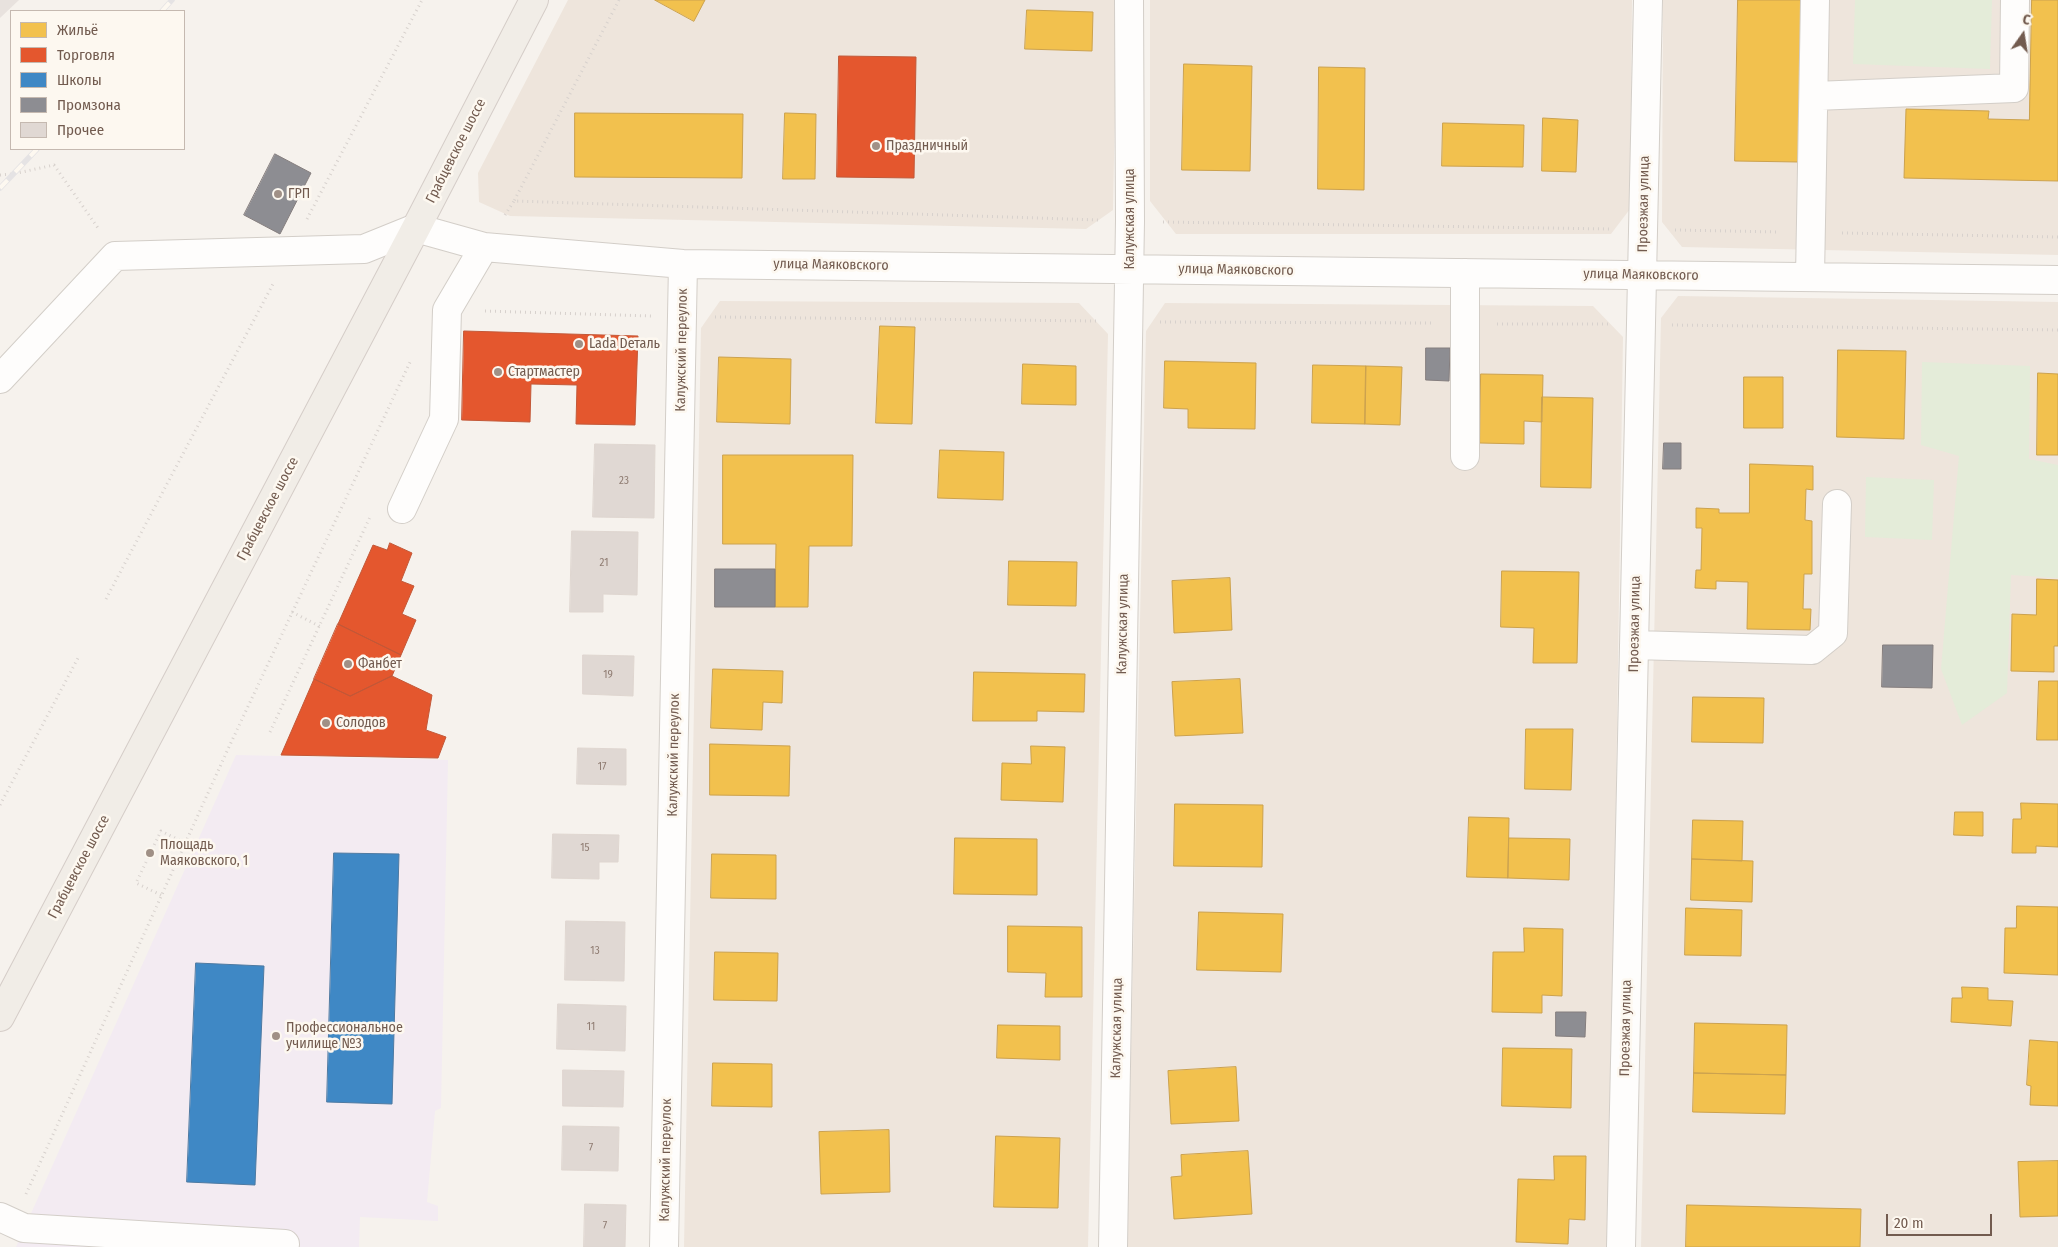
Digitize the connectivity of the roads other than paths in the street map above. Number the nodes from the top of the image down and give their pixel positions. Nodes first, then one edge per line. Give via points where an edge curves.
1 (534, 0) edge
2 (1129, 0) edge
3 (1648, 0) edge
4 (1815, 0) edge
5 (2015, 0) edge
6 (1815, 96) junction
7 (416, 228) junction
8 (484, 247) junction
9 (683, 264) junction
10 (1129, 269) junction
11 (1465, 273) junction
12 (1642, 275) junction
13 (1810, 277) junction
14 (2058, 280) edge
15 (0, 379) edge
16 (1465, 456) dead end
17 (1837, 504) dead end
18 (402, 510) dead end
19 (1634, 645) junction
20 (0, 1017) edge
21 (6, 1220) edge
22 (285, 1244) dead end
23 (664, 1247) edge
24 (1113, 1247) edge
25 (1622, 1247) edge

1 - 7 main road, Грабцевское шоссе
2 - 10 street, Калужская улица
3 - 12 street, Проезжая улица
4 - 6 street
5 - 6 street via 2014,88
6 - 13 street
7 - 8 street, улица Маяковского
7 - 15 street via 364,249 115,256
7 - 20 main road, Грабцевское шоссе
8 - 9 street, улица Маяковского
8 - 18 street via 447,310 444,419
9 - 10 street, улица Маяковского
9 - 23 street, Калужский переулок
10 - 11 street, улица Маяковского
10 - 24 street, Калужская улица
11 - 12 street, улица Маяковского
11 - 16 street
12 - 13 street, улица Маяковского
12 - 19 street, Проезжая улица
13 - 14 street, улица Маяковского
17 - 19 street via 1833,632 1812,650
19 - 25 street, Проезжая улица
21 - 22 street via 24,1228

